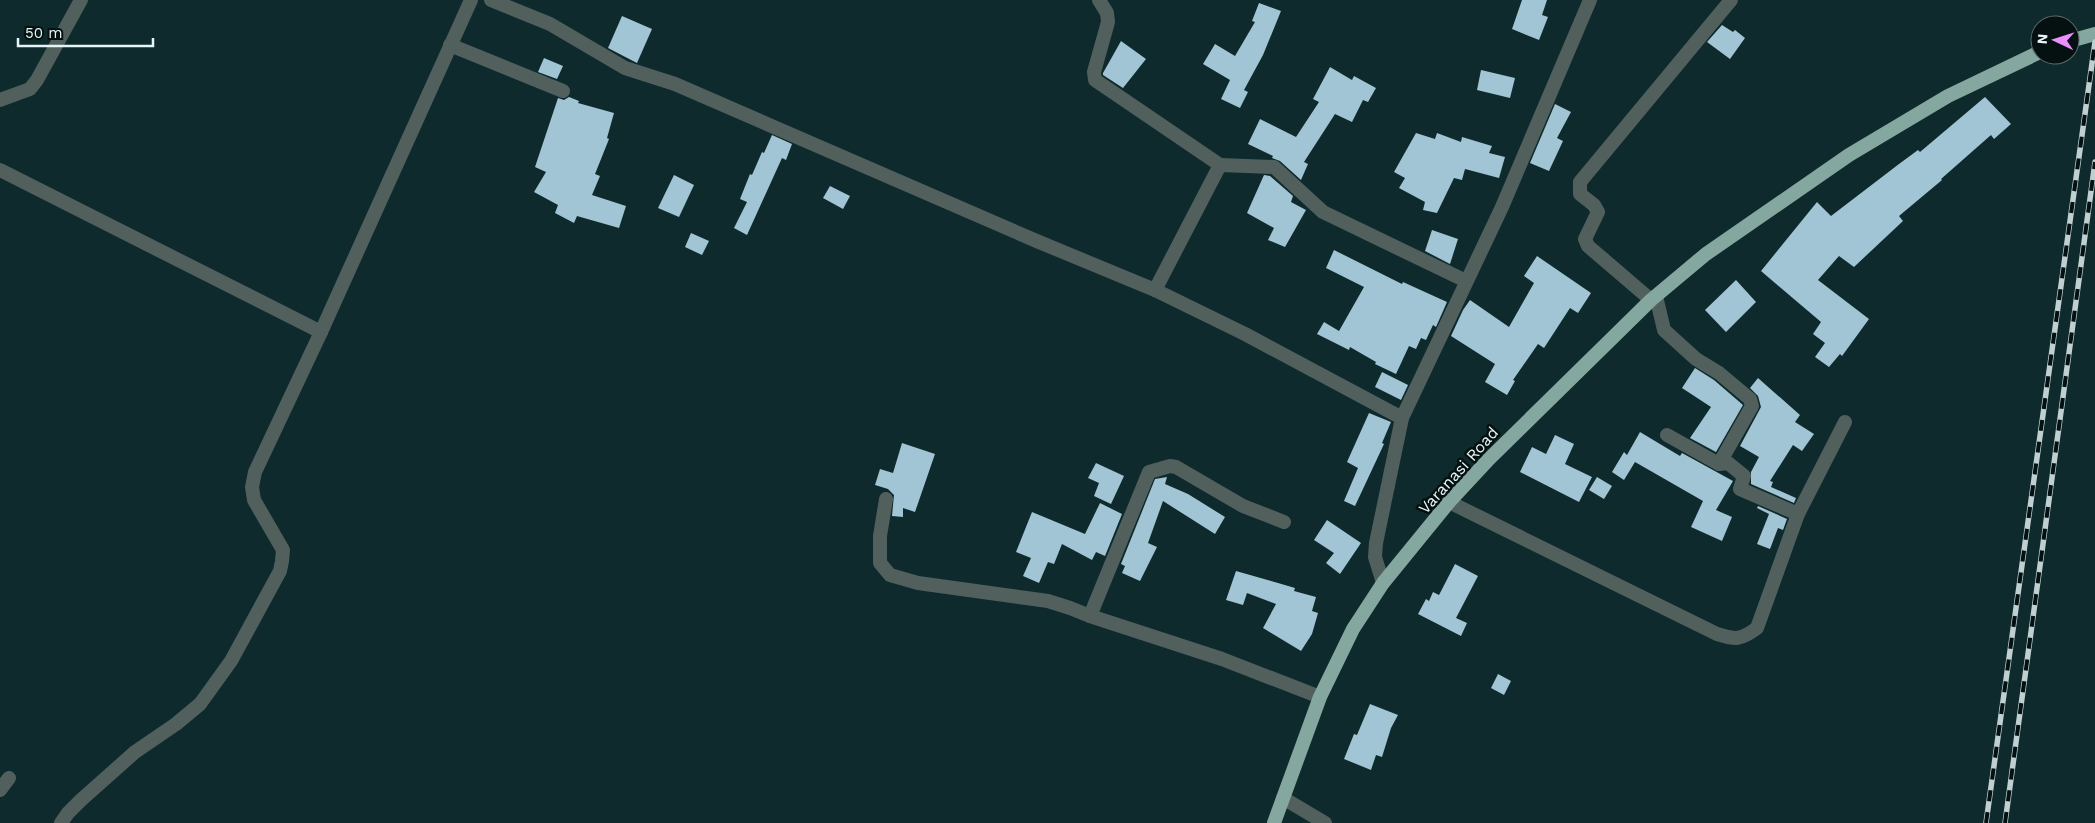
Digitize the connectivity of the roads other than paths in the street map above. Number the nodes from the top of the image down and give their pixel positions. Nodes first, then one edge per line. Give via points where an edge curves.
1 (81, 0) edge
2 (471, 0) edge
3 (491, 0) edge
4 (1099, 0) edge
5 (1590, 0) edge
6 (1731, 0) edge
7 (2095, 34) edge
8 (2080, 38) edge
9 (450, 45) junction
10 (2030, 57) edge
11 (563, 91) dead end
12 (0, 100) edge
13 (1220, 164) junction
14 (0, 170) edge
15 (1466, 281) junction
16 (1155, 290) junction
17 (1654, 298) junction
18 (321, 332) junction
19 (1402, 418) junction
20 (1845, 422) dead end
21 (1667, 435) dead end
22 (1719, 464) junction
23 (886, 499) dead end
24 (1449, 502) junction
25 (1798, 514) junction
26 (1284, 522) dead end
27 (1384, 583) junction
28 (1090, 616) junction
29 (1320, 697) junction
30 (9, 778) dead end
31 (0, 790) edge
32 (1283, 798) junction
33 (62, 823) edge
34 (1274, 823) edge
35 (1325, 823) edge

1 - 12 street via 30,89
2 - 9 street
3 - 16 street via 550,24 625,68 675,84
4 - 13 street via 1108,22 1094,72 1095,80
5 - 15 street via 1502,207
6 - 17 street via 1580,182 1580,194 1598,212 1585,239 1588,246
7 - 8 highway
9 - 11 street
9 - 18 street
10 - 17 highway, Varanasi Road via 1926,108 1849,154 1706,254
13 - 15 street via 1274,168 1323,212
13 - 16 street
14 - 18 street
15 - 19 street
16 - 19 street
17 - 22 street via 1664,330 1696,359 1750,399 1752,406
17 - 24 highway, Varanasi Road
18 - 33 street via 255,472 252,487 254,500 283,550 280,571 231,661 200,704 135,752 81,800
19 - 27 street via 1376,543 1375,558
20 - 25 street
21 - 22 street
22 - 25 street via 1728,464 1744,476 1740,489
23 - 28 street via 880,536 880,563 890,575 918,583 1048,601
24 - 25 street via 1730,638 1744,637 1757,628
24 - 27 highway, Varanasi Road
26 - 28 street via 1243,506 1176,468 1170,466 1149,472
27 - 29 highway, Varanasi Road via 1353,629
28 - 29 street via 1222,659
29 - 32 highway, Varanasi Road
30 - 31 street
32 - 34 highway, Varanasi Road
32 - 35 street

